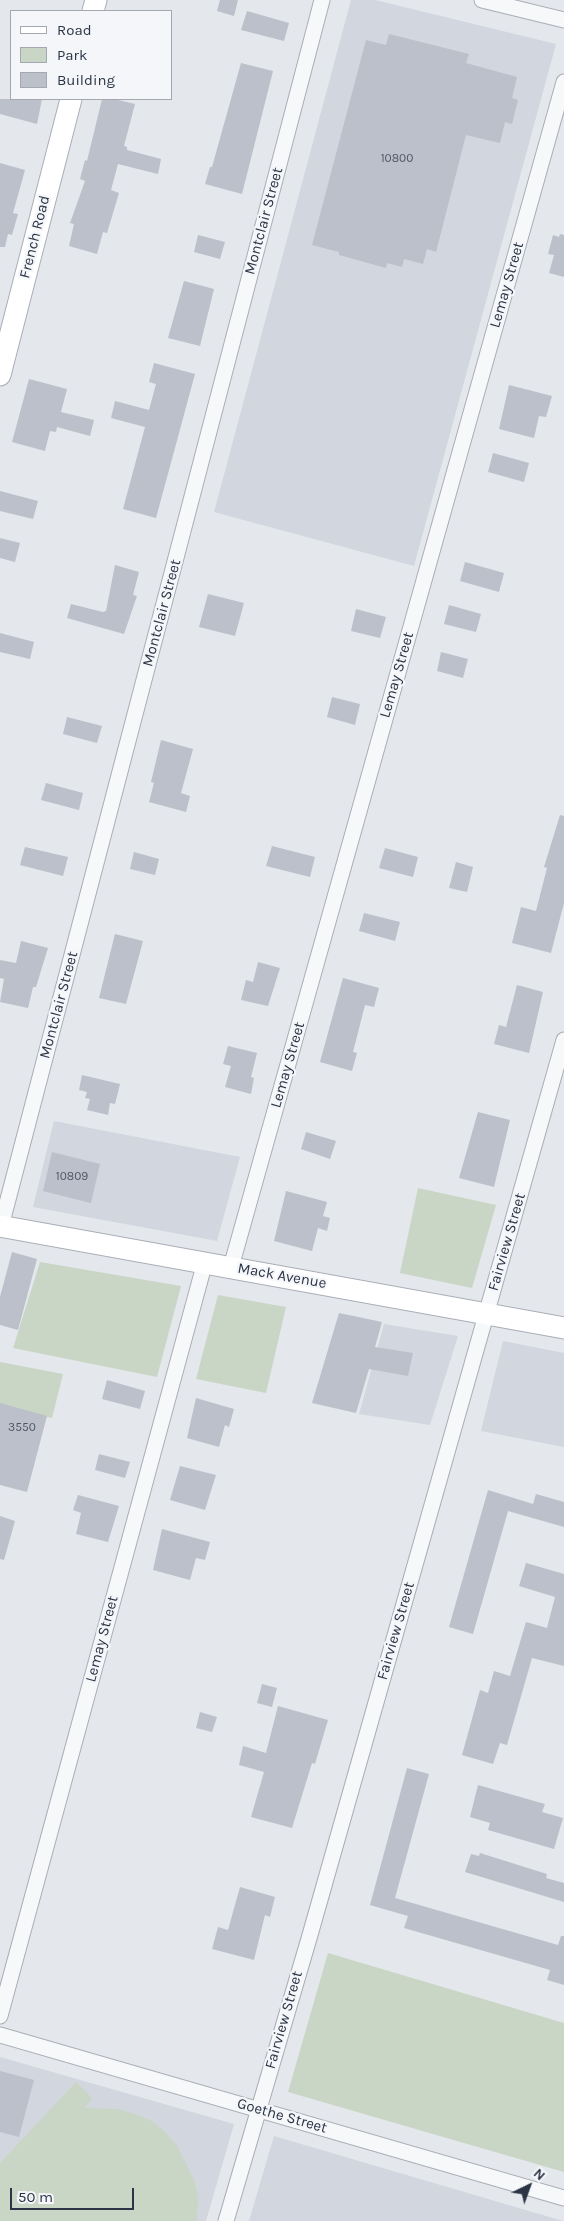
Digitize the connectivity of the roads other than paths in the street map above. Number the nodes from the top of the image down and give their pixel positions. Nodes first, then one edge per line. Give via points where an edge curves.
1 (322, 0) edge
2 (482, 0) edge
3 (564, 20) edge
4 (564, 82) edge
5 (71, 100) edge
6 (0, 375) edge
7 (564, 1040) edge
8 (1, 1226) edge
9 (205, 1262) junction
10 (231, 1267) junction
11 (487, 1313) junction
12 (564, 1328) edge
13 (0, 2016) edge
14 (0, 2035) edge
15 (258, 2109) junction
16 (564, 2198) edge
17 (226, 2221) edge

1 - 8 street, Montclair Street
2 - 3 street
4 - 10 street, Lemay Street
5 - 6 main road, French Road
7 - 11 street, Fairview Street
8 - 9 main road, Mack Avenue
9 - 10 main road, Mack Avenue
9 - 13 street, Lemay Street
10 - 11 main road, Mack Avenue
11 - 12 main road, Mack Avenue
11 - 15 street, Fairview Street
14 - 15 street, Goethe Street
15 - 16 street, Goethe Street
15 - 17 street, Fairview Street

